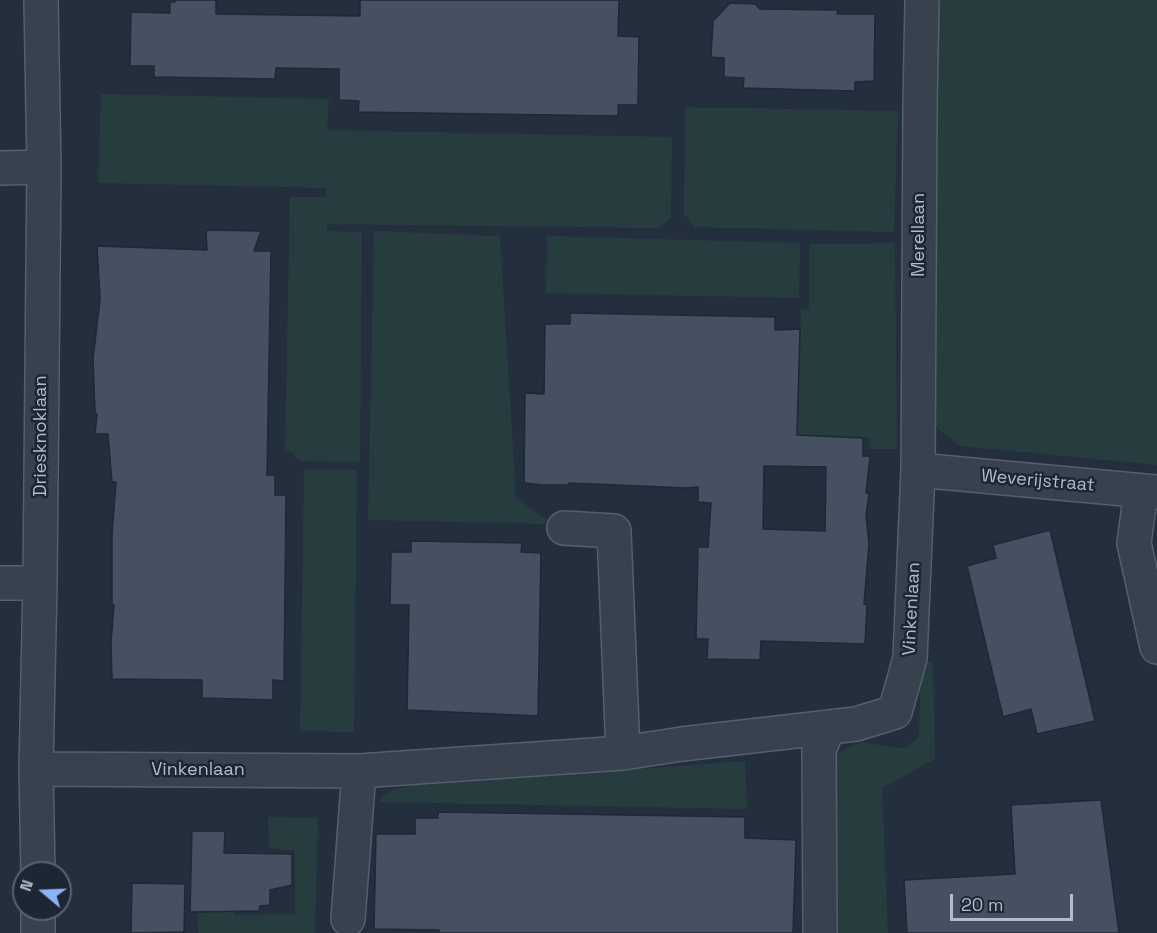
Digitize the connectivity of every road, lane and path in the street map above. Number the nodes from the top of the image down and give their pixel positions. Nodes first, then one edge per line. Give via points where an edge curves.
1 (41, 0) edge
2 (922, 0) edge
3 (44, 167) junction
4 (0, 168) edge
5 (918, 470) junction
6 (1149, 491) edge
7 (564, 528) dead end
8 (0, 583) edge
9 (40, 583) junction
10 (1157, 647) edge
11 (828, 728) junction
12 (623, 753) junction
13 (36, 769) junction
14 (359, 771) junction
15 (38, 861) edge
16 (348, 919) dead end
17 (820, 933) edge

1 - 3 street, Driesknoklaan
2 - 5 street, Merellaan
3 - 4 street
3 - 9 street, Driesknoklaan
5 - 6 street, Weverijstraat
5 - 11 street, Vinkenlaan via 910,658 896,712
6 - 10 street via 1134,543
7 - 12 street via 614,531
8 - 9 street
9 - 13 street, Driesknoklaan
11 - 12 street, Vinkenlaan
11 - 17 street via 819,750
12 - 14 street, Vinkenlaan
13 - 14 street, Vinkenlaan
13 - 15 street, Driesknoklaan
14 - 16 street

